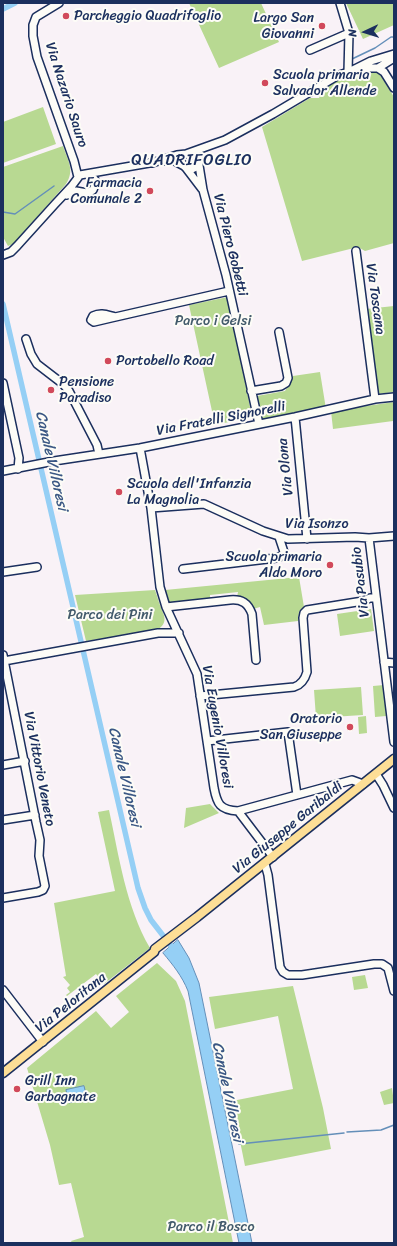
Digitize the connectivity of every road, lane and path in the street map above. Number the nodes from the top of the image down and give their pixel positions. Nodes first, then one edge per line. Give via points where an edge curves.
1 (58, 3) edge
2 (340, 3) edge
3 (349, 33) junction
4 (310, 50) dead end
5 (394, 54) edge
6 (394, 58) edge
7 (383, 60) junction
8 (378, 68) junction
9 (351, 71) junction
10 (384, 72) junction
11 (394, 88) edge
12 (190, 154) junction
13 (152, 163) junction
14 (198, 164) junction
15 (185, 167) junction
16 (116, 170) junction
17 (81, 177) junction
18 (95, 183) junction
19 (203, 190) junction
20 (80, 192) junction
21 (61, 198) junction
22 (356, 250) dead end
23 (3, 255) edge
24 (229, 291) junction
25 (115, 317) dead end
26 (280, 332) dead end
27 (26, 339) dead end
28 (3, 383) edge
29 (251, 391) junction
30 (394, 397) edge
31 (375, 399) junction
32 (294, 417) junction
33 (259, 424) junction
34 (140, 448) junction
35 (99, 454) junction
36 (18, 469) junction
37 (3, 472) edge
38 (151, 508) junction
39 (394, 536) edge
40 (279, 537) junction
41 (307, 538) junction
42 (369, 538) junction
43 (37, 567) dead end
44 (183, 569) dead end
45 (3, 572) edge
46 (376, 599) junction
47 (166, 607) junction
48 (173, 622) junction
49 (158, 633) junction
50 (179, 633) junction
51 (4, 658) edge
52 (256, 660) dead end
53 (384, 662) junction
54 (394, 663) edge
55 (5, 672) edge
56 (200, 696) junction
57 (207, 741) junction
58 (394, 742) edge
59 (394, 759) edge
60 (25, 761) junction
61 (3, 765) edge
62 (376, 774) junction
63 (363, 784) junction
64 (297, 795) junction
65 (394, 808) edge
66 (238, 812) junction
67 (35, 815) junction
68 (3, 820) edge
69 (273, 857) junction
70 (265, 864) junction
71 (3, 898) edge
72 (177, 934) joint
73 (3, 990) edge
74 (394, 991) edge
75 (43, 1042) junction
76 (3, 1074) edge

1 - 17 street, Via Nazario Sauro via 35,18 32,25 33,36 39,61
2 - 3 street
3 - 4 street
3 - 9 street
5 - 7 street
6 - 7 street
7 - 8 street via 378,62
7 - 9 street via 364,64
7 - 10 street
8 - 9 street
8 - 10 street
9 - 12 street via 337,76 225,140
10 - 11 street
12 - 13 street via 177,155
12 - 14 street via 198,159
12 - 15 street via 182,161
13 - 15 street via 173,160
13 - 16 street
14 - 15 street via 193,169
14 - 19 street, Via Piero Gobetti
15 - 19 street, Via Piero Gobetti
16 - 17 street
16 - 18 street via 101,176
17 - 18 street via 92,176
17 - 20 street via 77,187
17 - 21 street
18 - 20 street via 91,191
19 - 24 street, Via Piero Gobetti
20 - 21 street
21 - 23 street via 17,246
22 - 31 street, Via Toscana
24 - 25 street
24 - 29 street, Via Piero Gobetti
26 - 29 street via 288,378 286,383
27 - 35 street via 30,354 37,364 69,391
28 - 36 street via 19,458
29 - 33 street, Via Piero Gobetti
30 - 31 street, Via Fratelli Signorelli
31 - 32 street, Via Fratelli Signorelli
32 - 33 street, Via Fratelli Signorelli
32 - 41 street, Via Olona
33 - 34 street, Via Fratelli Signorelli
34 - 35 street, Via Fratelli Signorelli
34 - 38 street, Via Eugenio Villoresi
35 - 36 street, Via Fratelli Signorelli
36 - 37 street, Via Fratelli Signorelli
38 - 40 street, Via Isonzo via 204,504
38 - 47 street, Via Eugenio Villoresi via 160,587
39 - 42 street, Via Isonzo
40 - 41 street, Via Isonzo via 288,540
40 - 44 street via 284,552 282,556
41 - 42 street, Via Isonzo
42 - 46 street, Via Pasubio
43 - 45 street
46 - 53 street, Via Pasubio
46 - 56 street via 307,610 304,613 307,672 299,686
47 - 48 street, Via Eugenio Villoresi
47 - 52 street via 237,599 242,601 250,608 252,614
48 - 49 street
48 - 50 street, Via Eugenio Villoresi
49 - 50 street
49 - 51 street
50 - 56 street, Via Eugenio Villoresi via 197,674
51 - 55 street, Via Vittorio Veneto
53 - 54 street
53 - 58 street, Via Pasubio
55 - 60 street, Via Vittorio Veneto
56 - 57 street, Via Eugenio Villoresi
57 - 64 street via 288,732
57 - 66 street, Via Eugenio Villoresi via 216,799 228,811
59 - 62 main road, Via Giuseppe Garibaldi
60 - 61 street
60 - 67 street, Via Vittorio Veneto
62 - 63 main road, Via Giuseppe Garibaldi
62 - 65 street
63 - 64 street via 352,780
63 - 69 main road, Via Giuseppe Garibaldi
64 - 66 street
66 - 69 street, Via Eugenio Villoresi
67 - 68 street
67 - 71 street, Via Vittorio Veneto via 45,888 38,892
69 - 70 main road, Via Giuseppe Garibaldi
70 - 72 main road, Via Giuseppe Garibaldi
70 - 74 street via 280,968 283,972 288,975 302,975 382,964 388,968
72 - 75 main road, Via Peloritana
73 - 75 street
75 - 76 main road, Via Peloritana

